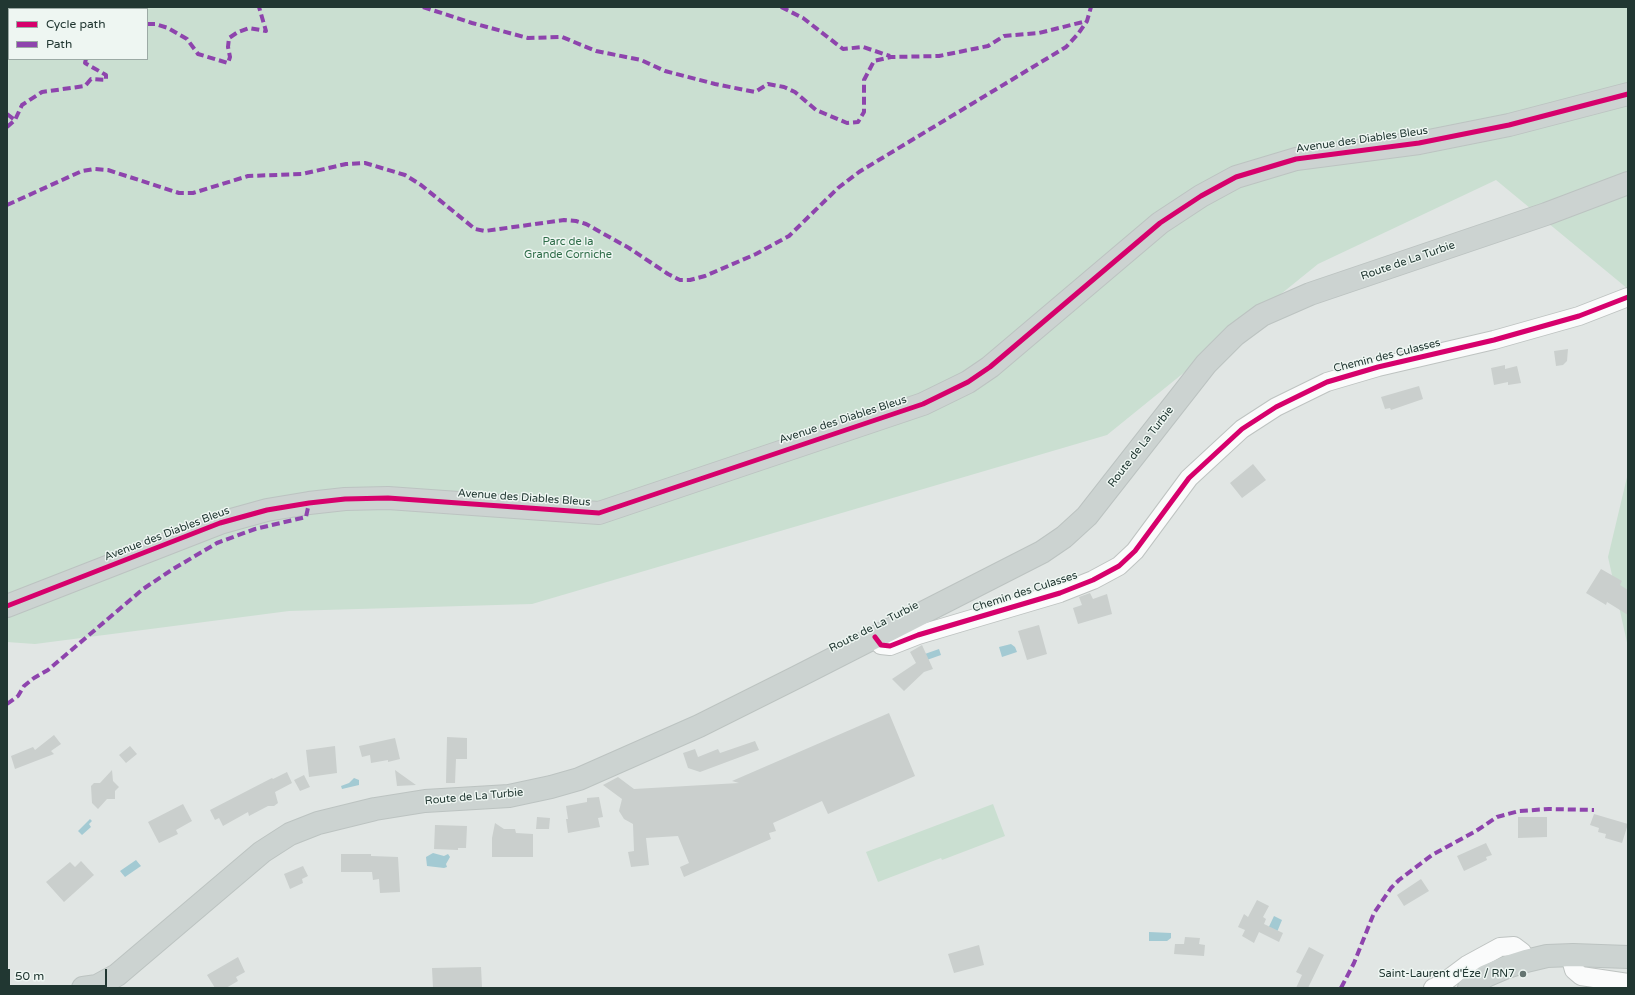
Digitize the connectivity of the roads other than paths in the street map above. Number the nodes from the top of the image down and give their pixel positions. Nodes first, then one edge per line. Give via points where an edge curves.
1 (1628, 94) edge
2 (1628, 183) edge
3 (1628, 297) edge
4 (7, 606) edge
5 (875, 637) junction
6 (1573, 955) junction
7 (1628, 957) edge
8 (1526, 961) junction
9 (1628, 983) edge
10 (83, 988) edge
11 (1433, 988) edge
12 (1469, 988) edge

1 - 4 main road, Avenue des Diables Bleus via 1509,125 1419,144 1296,159 1236,177 1160,223 990,367 968,382 923,404 599,513 388,498 345,498 309,502 220,523
2 - 5 main road, Route de La Turbie via 1546,214 1310,294 1262,315 1206,364 1086,516 1064,537 1042,552
3 - 5 street, Chemin des Culasses via 1579,316 1327,382 1276,407 1242,429 1189,478 1135,551 1119,566 1060,593 918,635 890,646 881,645
5 - 10 main road, Route de La Turbie via 699,726 580,779 508,796 409,803 369,811 290,834 262,852 117,975 97,986
6 - 7 main road
6 - 8 main road via 1547,956
6 - 9 street via 1574,970 1581,976
8 - 11 street via 1522,952 1514,946 1500,947
8 - 12 main road via 1486,976

